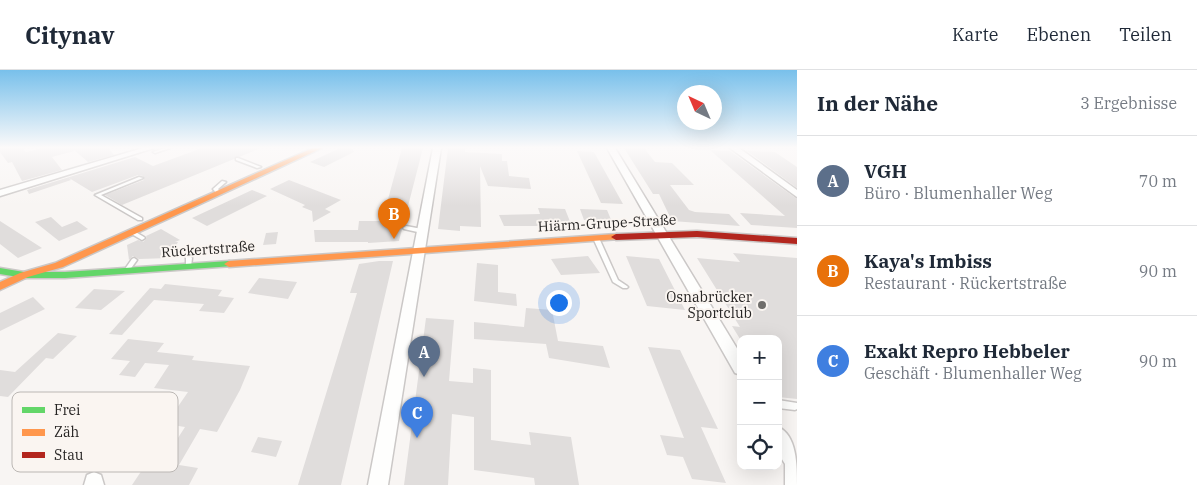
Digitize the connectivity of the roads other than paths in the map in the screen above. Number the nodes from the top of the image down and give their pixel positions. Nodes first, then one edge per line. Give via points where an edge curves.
1 (87, 167) edge
2 (259, 167) edge
3 (275, 167) edge
4 (434, 167) edge
5 (622, 167) edge
6 (761, 167) edge
7 (141, 178) dead end
8 (224, 182) junction
9 (0, 193) edge
10 (219, 193) junction
11 (797, 194) edge
12 (140, 219) junction
13 (406, 228) dead end
14 (422, 231) junction
15 (660, 234) junction
16 (596, 238) junction
17 (797, 241) edge
18 (104, 245) junction
19 (418, 249) junction
20 (172, 254) dead end
21 (134, 260) dead end
22 (189, 266) junction
23 (127, 270) junction
24 (0, 271) edge
25 (96, 273) junction
26 (24, 275) junction
27 (0, 286) edge
28 (624, 287) dead end
29 (737, 363) edge
30 (782, 404) edge
31 (795, 406) dead end
32 (782, 442) edge
33 (378, 485) edge
34 (795, 485) edge

1 - 9 street
2 - 8 main road
3 - 10 main road
4 - 14 street
5 - 15 street
6 - 11 street
7 - 12 lane via 97,195
8 - 10 lane via 215,189
8 - 12 main road
10 - 18 main road via 137,235
12 - 26 main road via 42,262
13 - 14 lane
14 - 19 street
15 - 16 main road, Hiärm-Grupe-Straße
15 - 17 main road, Hiärm-Grupe-Straße
15 - 29 street
16 - 19 main road, Hiärm-Grupe-Straße
16 - 28 lane via 615,281
18 - 25 main road via 93,262
18 - 26 main road via 59,265
19 - 22 main road, Rückertstraße
19 - 33 street
20 - 22 lane via 185,253
21 - 23 lane
22 - 23 main road, Rückertstraße
23 - 25 main road, Rückertstraße
24 - 26 main road, Rückertstraße
25 - 26 main road, Rückertstraße
26 - 27 main road
30 - 31 lane
32 - 34 street via 794,462

